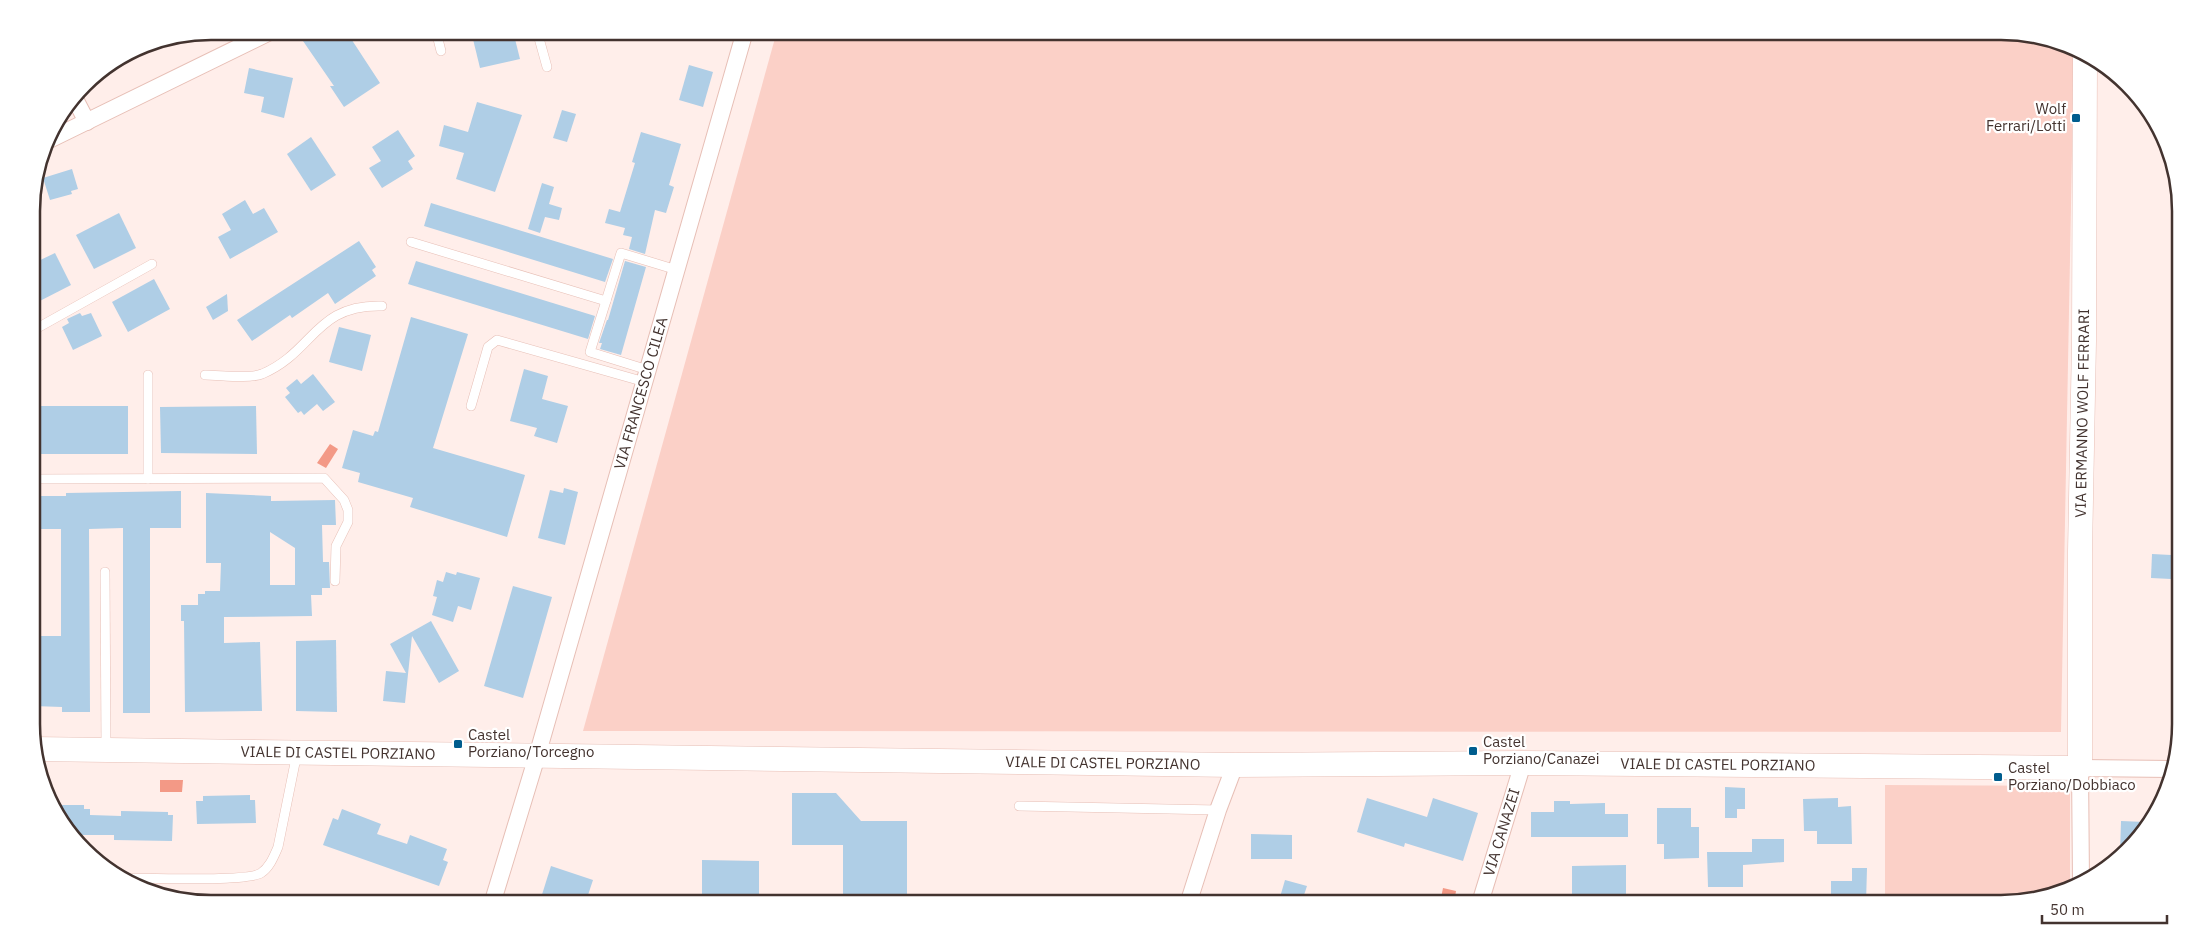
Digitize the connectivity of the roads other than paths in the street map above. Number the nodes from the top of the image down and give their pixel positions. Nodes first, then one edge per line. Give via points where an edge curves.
1 (254, 40) edge
2 (438, 40) edge
3 (540, 40) edge
4 (742, 40) edge
5 (441, 52) dead end
6 (2085, 62) edge
7 (547, 67) dead end
8 (78, 104) edge
9 (87, 122) junction
10 (58, 136) edge
11 (411, 242) dead end
12 (152, 264) dead end
13 (677, 270) junction
14 (606, 302) junction
15 (382, 306) dead end
16 (40, 327) edge
17 (148, 375) dead end
18 (205, 376) dead end
19 (646, 376) junction
20 (471, 406) dead end
21 (148, 479) junction
22 (40, 480) edge
23 (105, 572) dead end
24 (335, 581) dead end
25 (42, 749) edge
26 (106, 750) junction
27 (297, 753) junction
28 (538, 756) junction
29 (1523, 762) junction
30 (1235, 765) junction
31 (2080, 768) junction
32 (2166, 769) edge
33 (1019, 806) dead end
34 (1218, 810) junction
35 (2081, 875) edge
36 (137, 878) edge
37 (495, 895) edge
38 (1191, 895) edge
39 (1483, 895) edge

1 - 9 street
2 - 5 lane
3 - 7 lane
4 - 13 street, VIA FRANCESCO CILEA
6 - 31 street, VIA ERMANNO WOLF FERRARI
8 - 9 street
9 - 10 street
11 - 14 lane
12 - 16 lane
13 - 14 lane via 620,253
13 - 19 street, VIA FRANCESCO CILEA
14 - 19 lane via 590,352
15 - 18 lane via 363,306 342,312 326,322 282,363 260,375
17 - 21 lane
19 - 20 lane via 497,340 488,347
19 - 28 street, VIA FRANCESCO CILEA
21 - 22 lane
21 - 24 lane via 324,478 344,500 348,510 348,522 335,551
23 - 26 lane
25 - 26 street, VIALE DI CASTEL PORZIANO
26 - 27 street, VIALE DI CASTEL PORZIANO
27 - 28 street, VIALE DI CASTEL PORZIANO
27 - 36 lane via 278,847 272,862 260,874
28 - 30 street, VIALE DI CASTEL PORZIANO
28 - 37 street, VIA FRANCESCO CILEA
29 - 30 street, VIALE DI CASTEL PORZIANO
29 - 31 street, VIALE DI CASTEL PORZIANO
29 - 39 street, VIA CANAZEI
30 - 34 street
31 - 32 street, VIALE DI CASTEL PORZIANO
31 - 35 street
33 - 34 lane
34 - 38 street

